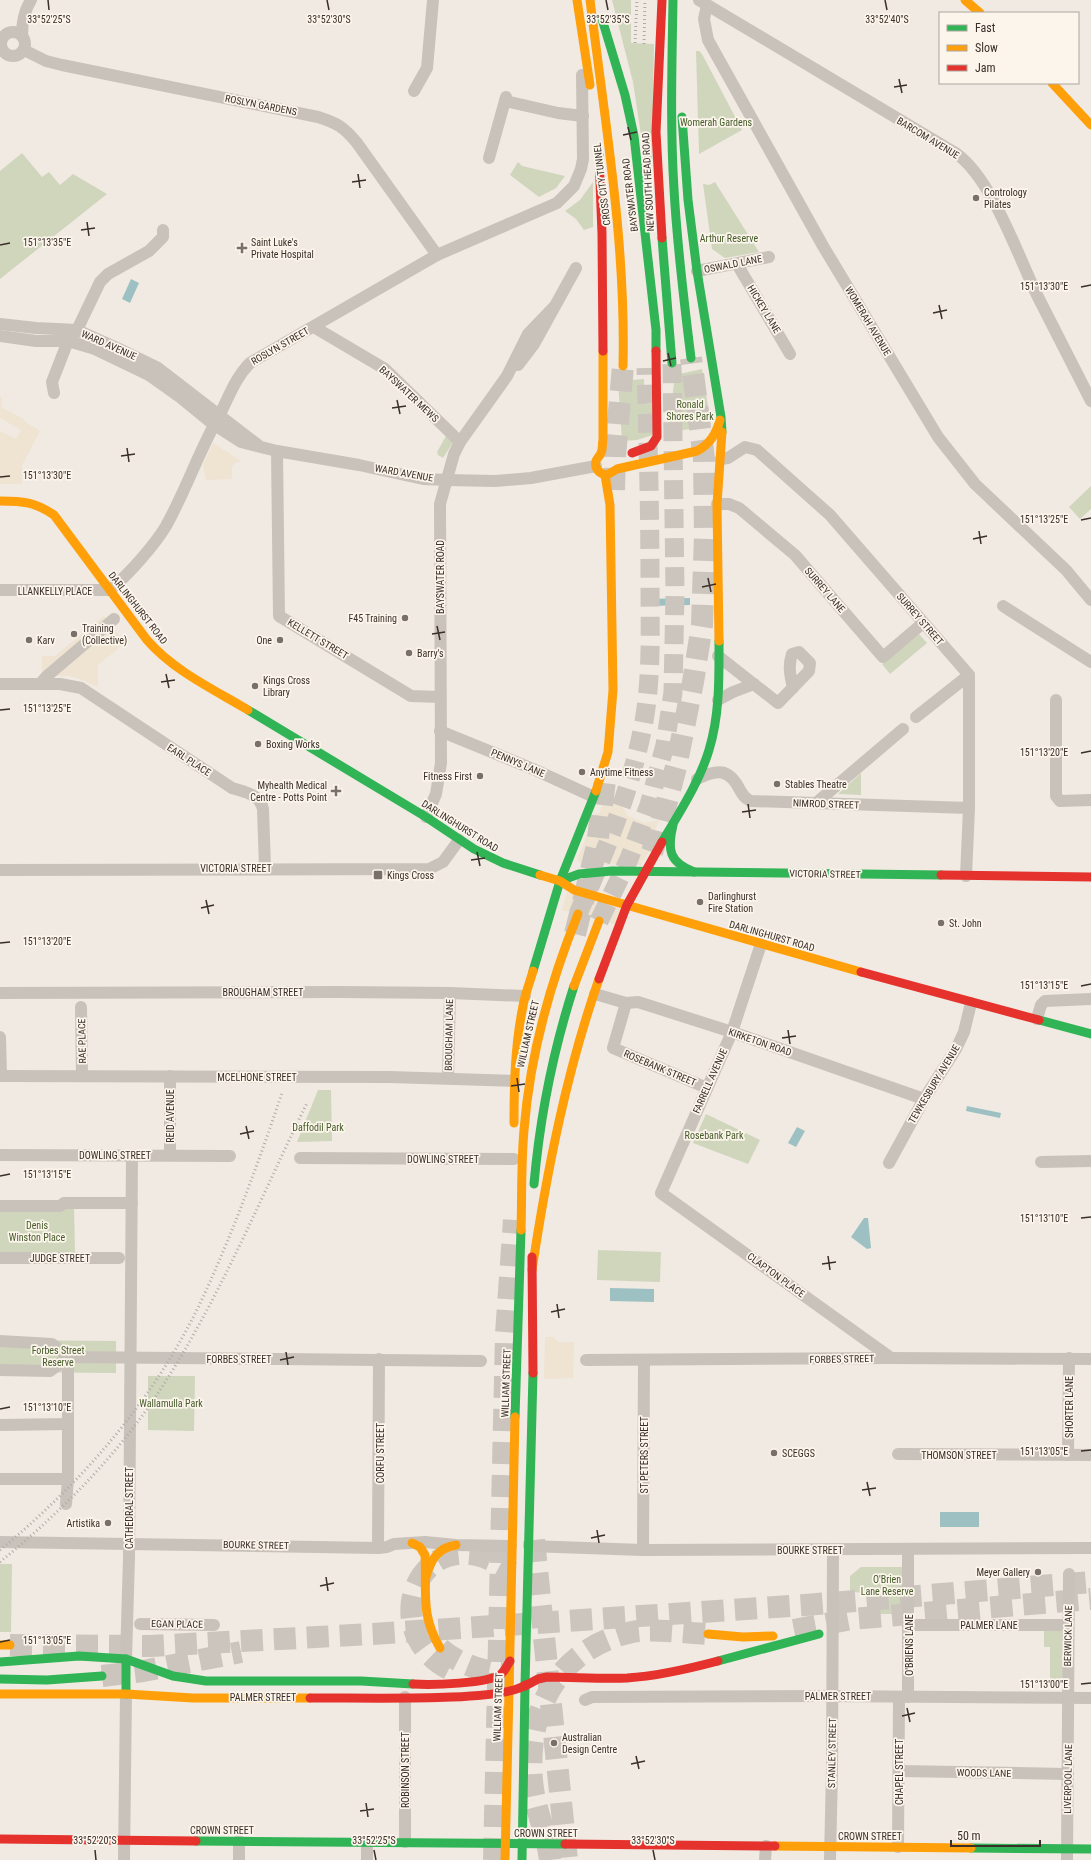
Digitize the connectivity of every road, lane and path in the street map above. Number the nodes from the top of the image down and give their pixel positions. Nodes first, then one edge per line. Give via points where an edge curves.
1 (31, 0) edge
2 (433, 0) edge
3 (576, 0) edge
4 (590, 0) edge
5 (597, 0) edge
6 (662, 0) edge
7 (673, 0) edge
8 (965, 0) edge
9 (703, 3) edge
10 (979, 12) edge
11 (602, 19) junction
12 (22, 35) junction
13 (1, 39) edge
14 (24, 50) junction
15 (1053, 84) edge
16 (414, 91) dead end
17 (1066, 97) junction
18 (1083, 103) dead end
19 (592, 104) dead end
20 (619, 111) dead end
21 (583, 116) junction
22 (1091, 125) edge
23 (597, 145) dead end
24 (489, 158) dead end
25 (163, 230) dead end
26 (438, 255) junction
27 (769, 258) dead end
28 (737, 264) junction
29 (576, 268) dead end
30 (697, 271) junction
31 (0, 324) edge
32 (314, 327) junction
33 (77, 330) junction
34 (0, 336) edge
35 (68, 341) junction
36 (790, 354) dead end
37 (691, 358) tunnel mouth
38 (672, 363) tunnel mouth
39 (623, 366) tunnel mouth
40 (54, 393) dead end
41 (1091, 401) edge
42 (721, 417) junction
43 (216, 420) junction
44 (698, 440) dead end
45 (460, 442) junction
46 (709, 443) junction
47 (662, 448) dead end
48 (276, 451) junction
49 (611, 452) dead end
50 (601, 454) junction
51 (689, 454) junction
52 (713, 458) junction
53 (623, 459) junction
54 (596, 466) junction
55 (605, 475) junction
56 (447, 480) junction
57 (0, 501) edge
58 (718, 504) junction
59 (0, 590) edge
60 (110, 590) junction
61 (1091, 600) edge
62 (1003, 606) dead end
63 (114, 619) dead end
64 (923, 623) junction
65 (718, 656) junction
66 (1091, 662) edge
67 (969, 675) junction
68 (0, 684) edge
69 (40, 684) junction
70 (754, 684) junction
71 (793, 688) dead end
72 (440, 698) junction
73 (718, 700) junction
74 (1056, 700) dead end
75 (916, 717) dead end
76 (903, 729) dead end
77 (440, 731) junction
78 (697, 779) junction
79 (594, 797) junction
80 (1091, 800) edge
81 (816, 803) junction
82 (969, 808) junction
83 (676, 817) junction
84 (426, 818) junction
85 (459, 840) junction
86 (266, 868) junction
87 (0, 870) edge
88 (644, 871) junction
89 (694, 872) junction
90 (571, 876) junction
91 (966, 876) junction
92 (1091, 878) edge
93 (560, 881) junction
94 (633, 892) junction
95 (627, 905) junction
96 (578, 914) tunnel mouth
97 (599, 921) tunnel mouth
98 (761, 944) junction
99 (0, 993) edge
100 (450, 993) junction
101 (595, 994) junction
102 (525, 996) junction
103 (1091, 999) edge
104 (971, 1003) junction
105 (626, 1004) junction
106 (81, 1007) dead end
107 (1037, 1020) junction
108 (732, 1032) junction
109 (1091, 1034) edge
110 (0, 1037) edge
111 (0, 1076) edge
112 (82, 1076) junction
113 (170, 1076) junction
114 (448, 1078) junction
115 (514, 1081) junction
116 (707, 1088) junction
117 (924, 1099) junction
118 (0, 1155) edge
119 (132, 1155) junction
120 (170, 1155) junction
121 (230, 1156) dead end
122 (300, 1158) dead end
123 (514, 1159) junction
124 (1091, 1161) edge
125 (1040, 1162) dead end
126 (889, 1163) dead end
127 (533, 1193) dead end
128 (661, 1193) joint
129 (132, 1203) junction
130 (0, 1206) edge
131 (532, 1212) dead end
132 (520, 1244) junction
133 (0, 1258) edge
134 (120, 1258) dead end
135 (532, 1270) junction
136 (0, 1341) edge
137 (68, 1356) junction
138 (130, 1358) junction
139 (891, 1358) junction
140 (1069, 1358) junction
141 (379, 1359) junction
142 (1091, 1359) edge
143 (481, 1361) dead end
144 (589, 1361) dead end
145 (644, 1361) junction
146 (0, 1370) edge
147 (68, 1424) junction
148 (0, 1425) edge
149 (898, 1454) dead end
150 (1068, 1455) junction
151 (1091, 1455) edge
152 (0, 1479) edge
153 (68, 1479) junction
154 (530, 1491) junction
155 (66, 1504) dead end
156 (0, 1542) edge
157 (412, 1543) junction
158 (129, 1544) junction
159 (456, 1545) junction
160 (511, 1546) junction
161 (529, 1546) junction
162 (378, 1548) junction
163 (1091, 1548) edge
164 (908, 1549) junction
165 (643, 1550) junction
166 (833, 1550) junction
167 (1069, 1574) dead end
168 (425, 1581) junction
169 (140, 1624) dead end
170 (214, 1625) dead end
171 (909, 1625) junction
172 (1068, 1625) junction
173 (708, 1634) tunnel mouth
174 (0, 1645) edge
175 (10, 1645) tunnel mouth
176 (440, 1648) tunnel mouth
177 (126, 1658) junction
178 (510, 1661) junction
179 (0, 1662) edge
180 (102, 1676) tunnel mouth
181 (0, 1680) edge
182 (525, 1686) junction
183 (509, 1691) junction
184 (0, 1694) edge
185 (126, 1694) junction
186 (832, 1696) junction
187 (405, 1697) junction
188 (904, 1697) junction
189 (1068, 1698) junction
190 (1091, 1698) edge
191 (585, 1700) dead end
192 (899, 1771) junction
193 (1068, 1774) junction
194 (0, 1839) edge
195 (124, 1840) junction
196 (239, 1842) junction
197 (367, 1842) junction
198 (405, 1842) junction
199 (506, 1844) junction
200 (522, 1844) junction
201 (766, 1846) junction
202 (830, 1847) junction
203 (898, 1847) junction
204 (1091, 1849) edge
205 (1067, 1854) edge
206 (124, 1860) edge
207 (239, 1860) edge
208 (367, 1860) edge
209 (506, 1860) edge
210 (522, 1860) edge
211 (765, 1860) edge
212 (830, 1860) edge

1 - 12 street via 26,7
2 - 16 street via 427,68
3 - 19 main road
3 - 21 street
4 - 39 main road, CROSS CITY TUNNEL via 621,256
5 - 11 main road
6 - 38 main road, NEW SOUTH HEAD ROAD via 656,132
7 - 30 main road via 684,150
7 - 37 main road via 674,204
8 - 10 main road
9 - 41 street, BARCOM AVENUE via 968,162 982,180 1003,220
9 - 61 street, WOMERAH AVENUE via 708,40 823,246 938,437 975,484 1066,570
11 - 20 main road
11 - 53 main road via 625,95 634,136 656,330 657,437 651,446
12 - 13 street via 11,32
12 - 14 street via 25,42
13 - 14 street via 1,47 10,56 18,55
14 - 26 street, ROSLYN GARDENS via 46,61 75,68 335,122 346,129 357,142
15 - 17 main road
17 - 18 main road
17 - 22 main road
21 - 24 street via 558,113 505,99
21 - 26 street, ROSLYN STREET via 581,169 574,186 557,203
23 - 50 main road via 602,242
25 - 33 street via 163,237 153,248 108,274 100,282
26 - 32 street, ROSLYN STREET
27 - 28 street, OSWALD LANE
28 - 30 street, OSWALD LANE
28 - 36 street, HICKEY LANE
29 - 45 street, BAYSWATER ROAD via 554,307 525,338 507,376
30 - 42 main road
31 - 33 street, WARD AVENUE
32 - 43 street, ROSLYN STREET via 250,363 240,373
32 - 45 street, BAYSWATER MEWS via 385,369
33 - 35 street
33 - 43 street, WARD AVENUE via 158,368
34 - 35 street, WARD AVENUE via 36,341
35 - 40 street via 52,382
35 - 43 street, WARD AVENUE via 95,349 148,375
42 - 46 main road via 717,432
42 - 52 main road
43 - 48 street, WARD AVENUE via 241,442
43 - 60 street, ROSLYN STREET via 165,528 128,573
44 - 46 main road
45 - 56 street, BAYSWATER ROAD
46 - 51 main road
46 - 52 main road via 717,450
47 - 53 main road
48 - 56 street, WARD AVENUE via 423,479
48 - 72 street, KELLETT STREET via 279,616 411,696
49 - 50 main road
50 - 54 main road via 596,460
51 - 52 main road
51 - 53 main road
52 - 58 main road
52 - 64 street, SURREY STREET via 728,458 745,447 756,450 830,516
53 - 55 main road via 612,474
54 - 55 main road via 600,473
54 - 56 street, WARD AVENUE via 531,478 496,481
55 - 79 main road via 610,505 612,711 608,752
56 - 72 street, BAYSWATER ROAD via 440,504
57 - 60 main road, DARLINGHURST ROAD via 29,500 54,515
58 - 64 street, SURREY LANE via 729,504 739,508 795,556 883,656
58 - 65 main road
59 - 60 street, LLANKELLY PLACE
60 - 84 main road, DARLINGHURST ROAD via 160,655 175,666
62 - 66 street
63 - 69 street
64 - 67 street, SURREY STREET
65 - 70 street
65 - 73 main road
67 - 75 street
67 - 82 street
68 - 69 street, EARL PLACE
69 - 86 street, EARL PLACE via 72,685 88,691 114,711 232,788 257,797 263,809
70 - 71 street via 778,703
70 - 73 street
72 - 77 street, BAYSWATER ROAD
73 - 78 main road via 711,743
74 - 80 street via 1056,796 1060,801
76 - 81 street
77 - 79 street, PENNYS LANE
77 - 84 street, BAYSWATER ROAD via 441,763 438,786
78 - 81 street, NIMROD STREET via 712,772 722,772 734,780 750,801
78 - 83 main road
79 - 93 main road
81 - 82 street, NIMROD STREET
82 - 91 street
83 - 88 main road
83 - 89 main road via 669,842 670,852 680,865
84 - 85 main road, DARLINGHURST ROAD
85 - 86 street, VICTORIA STREET via 443,862 429,869
85 - 93 main road, DARLINGHURST ROAD via 496,861
86 - 87 street, VICTORIA STREET
88 - 89 main road, VICTORIA STREET
88 - 90 main road, VICTORIA STREET via 584,873
88 - 94 main road
89 - 91 main road, VICTORIA STREET
90 - 93 main road, VICTORIA STREET
90 - 94 main road via 613,878 624,883
91 - 92 main road, VICTORIA STREET
93 - 95 main road, DARLINGHURST ROAD via 574,890
93 - 102 main road
94 - 95 main road
95 - 98 main road, DARLINGHURST ROAD
95 - 101 main road
96 - 132 main road, WILLIAM STREET via 564,945 553,981 532,1065 524,1130
97 - 127 main road via 568,1002 560,1033 542,1118
98 - 104 main road, DARLINGHURST ROAD
98 - 108 street, FARRELL AVENUE
99 - 100 street, BROUGHAM STREET
100 - 102 street, BROUGHAM STREET
100 - 114 street, BROUGHAM LANE
101 - 105 street, KIRKETON ROAD
101 - 135 main road via 570,1075 551,1153
102 - 115 main road
103 - 107 street via 1045,1001 1040,1005
104 - 107 main road, DARLINGHURST ROAD
104 - 117 street, TEWKESBURY AVENUE via 962,1038
105 - 108 street, KIRKETON ROAD via 638,1002
105 - 116 street, ROSEBANK STREET via 613,1048
106 - 112 street, RAE PLACE
107 - 109 main road, DARLINGHURST ROAD
108 - 116 street, FARRELL AVENUE
108 - 117 street, KIRKETON ROAD
110 - 111 street
111 - 112 street, MCELHONE STREET
112 - 113 street, MCELHONE STREET
113 - 114 street, MCELHONE STREET
113 - 120 street, REID AVENUE
114 - 115 street, MCELHONE STREET
115 - 123 main road
116 - 128 street, FARRELL AVENUE
117 - 126 street, TEWKESBURY AVENUE
118 - 119 street, DOWLING STREET
119 - 120 street, DOWLING STREET
119 - 129 street, CATHEDRAL STREET
120 - 121 street, DOWLING STREET
122 - 123 street, DOWLING STREET
123 - 132 main road
124 - 125 street
128 - 139 street, CLAPTON PLACE
129 - 130 street
129 - 138 street, CATHEDRAL STREET
131 - 135 main road
132 - 160 main road, WILLIAM STREET
133 - 134 street, JUDGE STREET
135 - 154 main road
136 - 137 street via 52,1344
137 - 138 street, FORBES STREET
137 - 146 street via 50,1371
137 - 147 street
138 - 141 street, FORBES STREET
138 - 158 street, CATHEDRAL STREET
139 - 140 street, FORBES STREET
139 - 145 street, FORBES STREET
140 - 142 street, FORBES STREET
140 - 150 street, SHORTER LANE
141 - 143 street, FORBES STREET
141 - 162 street, CORFU STREET
144 - 145 street, FORBES STREET
145 - 165 street, ST PETERS STREET
147 - 148 street
147 - 153 street
149 - 150 street, THOMSON STREET
150 - 151 street, THOMSON STREET
152 - 153 street
153 - 155 street
154 - 160 main road via 520,1539 517,1544
154 - 161 main road
156 - 158 street, BOURKE STREET
157 - 159 street, BOURKE STREET via 436,1542
157 - 162 street, BOURKE STREET
157 - 168 main road via 424,1552
158 - 162 street, BOURKE STREET
158 - 177 street, CATHEDRAL STREET
159 - 160 street, BOURKE STREET
159 - 168 main road via 446,1547 435,1554
160 - 178 main road, WILLIAM STREET
161 - 165 street, BOURKE STREET
161 - 182 main road
163 - 164 street, BOURKE STREET
164 - 166 street, BOURKE STREET
164 - 171 street, O'BRIENS LANE
165 - 166 street, BOURKE STREET
166 - 186 street, STANLEY STREET
167 - 172 street, BERWICK LANE
168 - 176 main road via 424,1607 427,1625
169 - 170 street, EGAN PLACE
171 - 172 street, PALMER LANE
171 - 188 street, O'BRIENS LANE
172 - 189 street, BERWICK LANE
173 - 182 main road, PALMER STREET via 743,1637 814,1635 654,1674 620,1678 545,1678
174 - 175 main road
177 - 178 main road, PALMER STREET via 173,1676 206,1682 361,1681 420,1684 460,1683 492,1678 501,1674
177 - 179 main road, PALMER STREET via 92,1655
177 - 185 main road, CATHEDRAL STREET
178 - 183 main road, WILLIAM STREET
180 - 181 main road
182 - 183 main road, PALMER STREET
182 - 200 main road
183 - 187 main road, PALMER STREET via 472,1697
183 - 199 main road, WILLIAM STREET
184 - 185 main road, PALMER STREET
185 - 187 main road, PALMER STREET via 193,1698
185 - 195 street, CATHEDRAL STREET
186 - 188 street, PALMER STREET
186 - 191 street, PALMER STREET via 592,1697
186 - 202 street, STANLEY STREET
187 - 198 street, ROBINSON STREET
188 - 189 street, PALMER STREET
188 - 192 street, CHAPEL STREET
189 - 190 street, PALMER STREET
189 - 193 street, LIVERPOOL LANE
192 - 193 street, WOODS LANE
192 - 203 street, CHAPEL STREET
193 - 205 street, LIVERPOOL LANE
194 - 195 main road, CROWN STREET
195 - 196 main road, CROWN STREET
195 - 206 street, CATHEDRAL STREET
196 - 197 main road, CROWN STREET
196 - 207 street
197 - 198 main road, CROWN STREET
197 - 208 street
198 - 199 main road, CROWN STREET
199 - 200 main road, CROWN STREET
199 - 209 main road, WILLIAM STREET
200 - 201 main road, CROWN STREET
200 - 210 main road
201 - 202 main road, CROWN STREET
201 - 211 street
202 - 203 main road, CROWN STREET
202 - 212 street, STANLEY STREET
203 - 205 main road, CROWN STREET
204 - 205 main road, CROWN STREET

